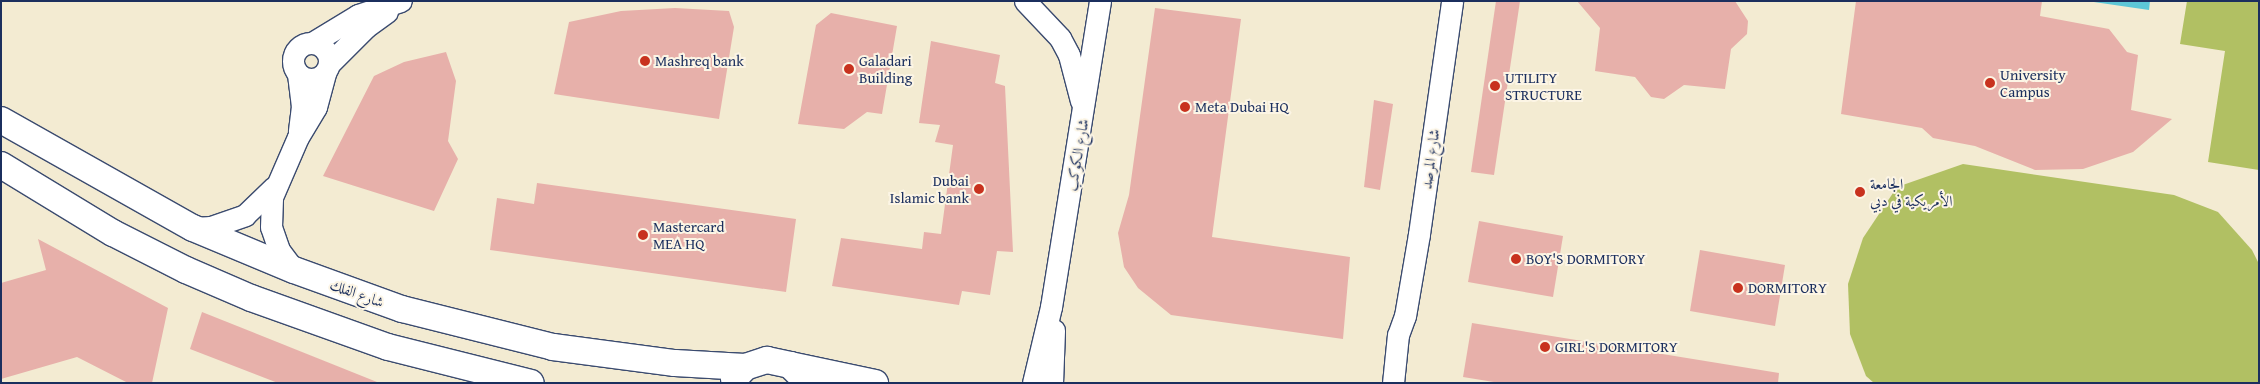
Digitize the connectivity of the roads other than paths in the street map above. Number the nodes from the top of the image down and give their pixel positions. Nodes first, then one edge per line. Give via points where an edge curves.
1 (401, 1) edge
2 (406, 1) edge
3 (1025, 1) edge
4 (1100, 1) edge
5 (1452, 1) edge
6 (312, 43) junction
7 (327, 68) junction
8 (298, 74) junction
9 (1084, 111) junction
10 (1, 120) edge
11 (298, 137) junction
12 (1, 165) edge
13 (276, 182) junction
14 (193, 228) junction
15 (294, 270) junction
16 (1050, 308) junction
17 (1405, 316) junction
18 (799, 374) edge
19 (738, 375) edge
20 (532, 383) edge
21 (875, 383) edge
22 (1033, 383) edge
23 (1052, 383) edge
24 (1393, 383) edge
25 (1406, 383) edge

1 - 6 street via 358,15
2 - 7 street via 366,27
3 - 9 street via 1060,38 1075,74
4 - 9 street, شارع الكوكب
5 - 17 street, شارع المرصد
6 - 7 street via 327,52
6 - 8 street via 304,44 294,53 293,65
7 - 8 street via 309,80
7 - 11 street via 316,107
8 - 11 street via 302,106
9 - 16 street, شارع الكوكب
10 - 14 street, شارع الفلك
11 - 13 street
12 - 20 street via 113,233 251,298 388,348
13 - 14 street via 257,206 245,215 211,227
13 - 15 street via 270,212 271,227 279,250
14 - 15 street, شارع الفلك
15 - 19 street, شارع الفلك via 402,309 537,344
16 - 22 street, شارع الكوكب
16 - 23 street, شارع الكوكب via 1054,326
17 - 24 street, شارع المرصد via 1398,335
17 - 25 street, شارع المرصد via 1408,329
18 - 19 street, شارع الفلك via 767,360
18 - 21 street

